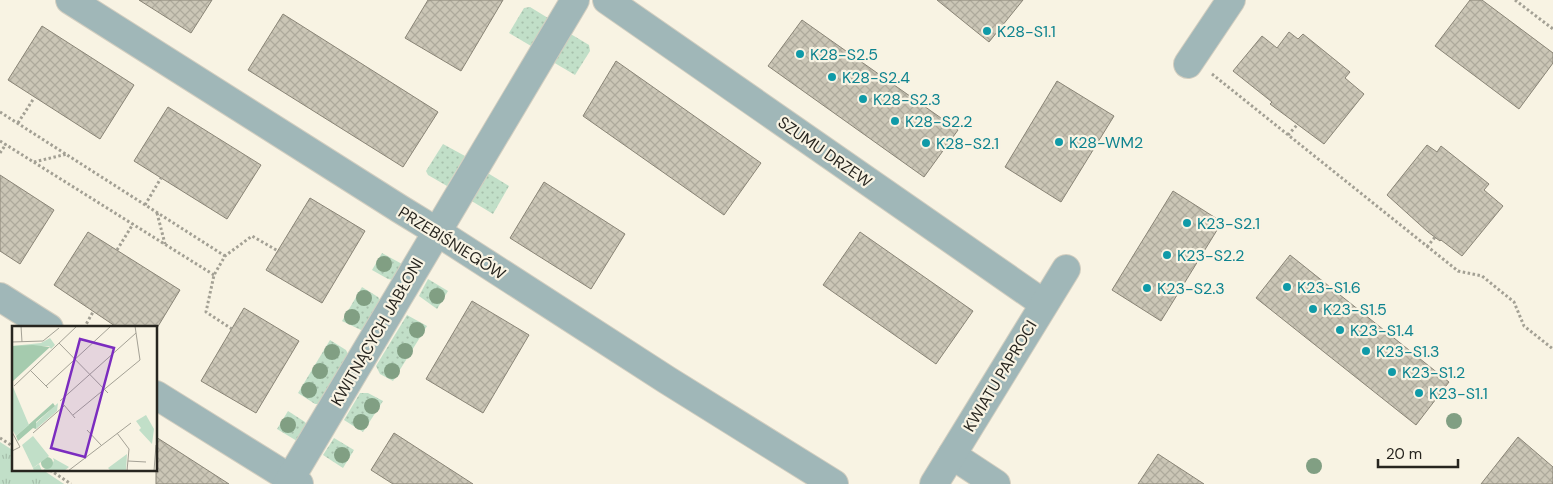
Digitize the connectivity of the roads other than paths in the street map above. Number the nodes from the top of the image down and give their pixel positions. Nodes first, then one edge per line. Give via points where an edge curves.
1 (70, 0) edge
2 (575, 0) edge
3 (607, 0) edge
4 (1231, 0) edge
5 (1199, 68) road end
6 (436, 231) junction
7 (1066, 269) dead end
8 (0, 297) edge
9 (1044, 304) junction
10 (46, 326) edge
11 (158, 396) edge
12 (952, 455) junction
13 (292, 482) edge
14 (834, 484) edge
15 (934, 484) edge
16 (996, 484) edge

1 - 6 street, PRZEBIŚNIEGÓW
2 - 6 street, KWITNĄCYCH JABŁONI
3 - 9 street, SZUMU DRZEW
4 - 5 street
6 - 13 street, KWITNĄCYCH JABŁONI
6 - 14 street, PRZEBIŚNIEGÓW
7 - 9 street, KWIATU PAPROCI
8 - 10 street
9 - 12 street, KWIATU PAPROCI
11 - 13 street
12 - 15 street, KWIATU PAPROCI
12 - 16 street

